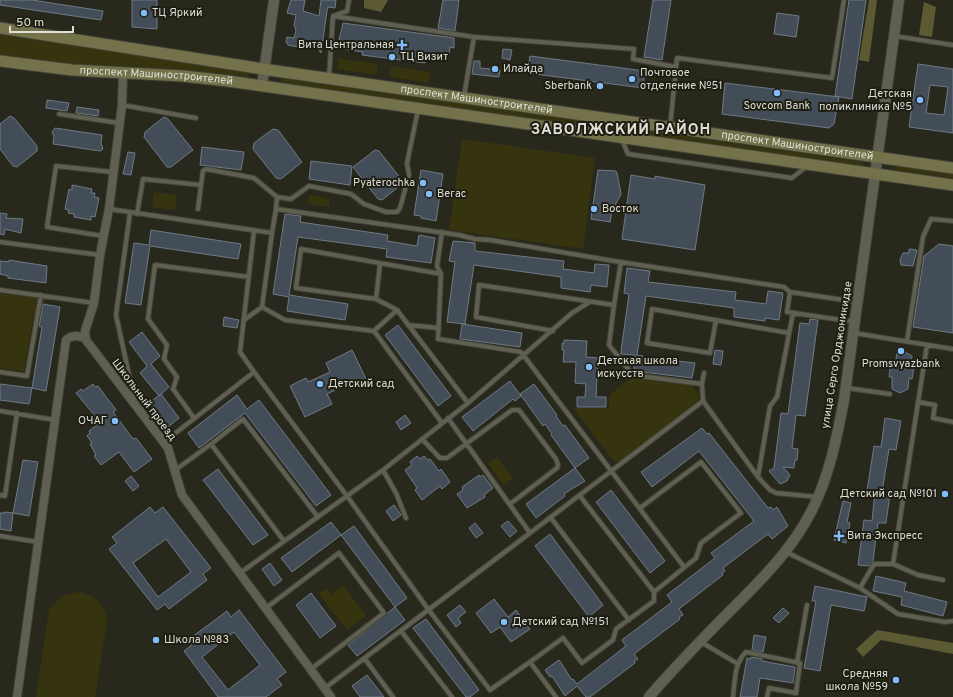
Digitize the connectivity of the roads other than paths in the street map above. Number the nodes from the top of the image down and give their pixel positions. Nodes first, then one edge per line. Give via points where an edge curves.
1 (274, 0) edge
2 (349, 0) edge
3 (844, 0) edge
4 (899, 0) edge
5 (333, 16) junction
6 (0, 28) edge
7 (894, 36) junction
8 (474, 37) junction
9 (953, 45) edge
10 (188, 57) junction
11 (0, 61) edge
12 (676, 67) junction
13 (265, 69) junction
14 (123, 74) junction
15 (183, 76) junction
16 (329, 78) junction
17 (262, 86) junction
18 (464, 98) junction
19 (122, 105) junction
20 (419, 108) junction
21 (59, 114) dead end
22 (196, 118) dead end
23 (118, 123) junction
24 (670, 128) junction
25 (621, 137) junction
26 (878, 158) junction
27 (810, 164) junction
28 (953, 168) edge
29 (112, 172) junction
30 (876, 174) junction
31 (201, 184) junction
32 (953, 185) edge
33 (277, 197) junction
34 (198, 209) dead end
35 (109, 210) junction
36 (276, 210) junction
37 (130, 213) junction
38 (137, 214) junction
39 (953, 221) edge
40 (254, 231) junction
41 (442, 232) junction
42 (272, 233) junction
43 (104, 236) junction
44 (0, 242) edge
45 (100, 255) junction
46 (621, 262) junction
47 (380, 264) junction
48 (441, 274) junction
49 (249, 277) junction
50 (0, 290) edge
51 (790, 292) junction
52 (41, 295) junction
53 (376, 299) junction
54 (858, 302) junction
55 (94, 303) junction
56 (588, 303) junction
57 (614, 305) junction
58 (262, 307) junction
59 (397, 310) junction
60 (793, 313) junction
61 (244, 320) junction
62 (716, 320) junction
63 (855, 322) junction
64 (408, 325) junction
65 (438, 328) junction
66 (374, 331) junction
67 (553, 331) junction
68 (854, 332) junction
69 (789, 333) junction
70 (85, 338) junction
71 (908, 341) junction
72 (927, 344) junction
73 (953, 349) edge
74 (524, 356) junction
75 (0, 372) edge
76 (254, 372) junction
77 (704, 373) dead end
78 (702, 384) junction
79 (846, 388) junction
80 (890, 394) dead end
81 (702, 401) junction
82 (918, 402) junction
83 (468, 403) junction
84 (137, 408) junction
85 (0, 410) edge
86 (18, 413) junction
87 (194, 418) junction
88 (448, 418) junction
89 (55, 420) junction
90 (953, 422) edge
91 (442, 423) junction
92 (422, 439) junction
93 (163, 443) junction
94 (211, 444) junction
95 (468, 444) junction
96 (383, 470) junction
97 (174, 471) junction
98 (611, 472) junction
99 (758, 477) junction
100 (0, 495) edge
101 (347, 496) junction
102 (580, 496) junction
103 (818, 497) junction
104 (510, 504) junction
105 (640, 508) junction
106 (318, 517) junction
107 (406, 518) dead end
108 (551, 518) junction
109 (530, 534) junction
110 (0, 536) edge
111 (284, 541) junction
112 (38, 542) junction
113 (786, 552) junction
114 (893, 564) junction
115 (684, 567) junction
116 (240, 573) junction
117 (943, 580) dead end
118 (860, 588) junction
119 (654, 592) junction
120 (807, 605) dead end
121 (266, 608) junction
122 (428, 609) junction
123 (629, 620) junction
124 (953, 621) edge
125 (401, 631) junction
126 (700, 641) junction
127 (364, 659) junction
128 (530, 662) junction
129 (797, 663) junction
130 (738, 664) junction
131 (311, 669) junction
132 (325, 688) junction
133 (17, 697) edge
134 (331, 697) edge
135 (393, 697) edge
136 (452, 697) edge
137 (556, 697) edge
138 (649, 697) edge
139 (733, 697) edge
140 (767, 697) edge

1 - 13 street
2 - 5 lane via 347,11
3 - 12 lane via 832,78 677,58
4 - 7 street, улица Серго Орджоникидзе
5 - 8 lane
5 - 16 lane
6 - 10 main road, проспект Машиностроителей
7 - 9 lane
7 - 26 street, улица Серго Орджоникидзе
8 - 12 lane via 634,49 632,59
8 - 18 lane
10 - 13 main road, проспект Машиностроителей
10 - 15 main road
11 - 14 main road, проспект Машиностроителей via 54,69
12 - 24 lane
13 - 16 main road, проспект Машиностроителей
13 - 17 street
14 - 15 main road, проспект Машиностроителей
14 - 19 street
15 - 17 main road, проспект Машиностроителей
16 - 18 main road, проспект Машиностроителей
17 - 20 main road, проспект Машиностроителей
18 - 24 main road, проспект Машиностроителей
19 - 22 lane
19 - 23 street
20 - 25 main road, проспект Машиностроителей
20 - 33 lane via 407,163 409,175 397,212 386,212 364,204 351,194 309,186 291,199
21 - 23 lane
23 - 29 street
24 - 26 main road, проспект Машиностроителей
25 - 27 main road, проспект Машиностроителей
25 - 27 lane via 628,154 760,174 792,178
26 - 28 main road, проспект Машиностроителей
26 - 30 street, улица Серго Орджоникидзе
27 - 30 main road, проспект Машиностроителей
29 - 35 street
29 - 43 lane via 56,166 47,227
30 - 32 main road, проспект Машиностроителей
30 - 54 street, улица Серго Орджоникидзе
31 - 33 lane via 203,171 206,169 254,178
31 - 34 lane
31 - 38 lane via 145,178
33 - 36 lane
35 - 37 lane
35 - 43 street
36 - 41 lane
36 - 42 lane
37 - 38 lane
37 - 84 lane via 116,315
38 - 40 lane
39 - 71 lane via 931,219 923,237
40 - 42 lane
40 - 49 lane
41 - 46 lane
41 - 48 lane via 437,266
42 - 58 lane
43 - 45 street
44 - 45 lane
45 - 55 street
46 - 51 lane via 784,287
46 - 57 lane
47 - 48 lane
47 - 53 lane
47 - 53 lane via 301,249 296,288
48 - 65 lane
49 - 61 lane
49 - 87 lane via 155,265 148,319 167,345 164,359 177,377 173,389
50 - 52 lane
51 - 54 lane
51 - 60 lane via 787,312
52 - 55 lane
52 - 75 lane via 27,376
53 - 59 lane
54 - 63 street, улица Серго Орджоникидзе
55 - 70 street
56 - 57 lane
56 - 67 lane via 572,313
56 - 67 lane via 479,285 476,317
57 - 78 lane via 609,345 632,375
58 - 61 lane
58 - 66 lane via 285,320
59 - 64 lane
59 - 66 lane
60 - 63 lane
60 - 69 lane
61 - 76 lane via 240,352
62 - 62 lane via 652,309 647,343 710,353
62 - 69 lane
63 - 68 street, улица Серго Орджоникидзе
64 - 65 lane
64 - 83 lane
65 - 74 lane via 438,339 521,352
66 - 91 lane
67 - 74 lane
68 - 71 lane
68 - 79 street, улица Серго Орджоникидзе
69 - 99 lane via 777,397 770,406
70 - 84 street, Школьный проезд
70 - 89 street via 75,336 66,340
71 - 72 lane
72 - 73 lane
72 - 82 lane
74 - 83 lane
74 - 98 lane
76 - 87 lane
76 - 101 lane
77 - 78 lane
78 - 81 lane
79 - 80 lane
79 - 103 street, улица Серго Орджоникидзе via 837,436
81 - 98 lane
81 - 99 lane
82 - 90 lane via 935,406 933,418
82 - 114 lane
83 - 88 lane
84 - 93 street, Школьный проезд
85 - 86 lane
86 - 89 lane
86 - 100 lane via 5,496
87 - 93 lane
88 - 91 lane
88 - 95 lane
89 - 112 street
91 - 92 lane
92 - 95 lane via 440,458 447,458
92 - 96 lane
93 - 97 street, Школьный проезд via 168,448
94 - 97 lane
94 - 106 lane via 243,419
94 - 111 lane
95 - 104 lane
95 - 104 lane via 512,410 517,410 556,459 557,468
96 - 101 lane
96 - 107 lane
97 - 116 street, Школьный проезд via 182,495
98 - 102 lane
98 - 105 lane
99 - 103 lane via 776,493
101 - 106 lane
101 - 122 lane
102 - 108 lane
102 - 119 lane
103 - 113 street, улица Серго Орджоникидзе
104 - 109 lane
105 - 115 lane
105 - 115 lane via 701,462 741,513 701,544 696,558
106 - 111 lane
108 - 109 lane
108 - 123 lane
109 - 122 lane
110 - 112 lane
111 - 116 lane
112 - 133 street
113 - 118 lane
113 - 126 street, улица Серго Орджоникидзе
114 - 117 lane via 918,576
114 - 118 lane via 874,564
115 - 119 lane
116 - 121 street, Школьный проезд
118 - 124 lane via 898,614 945,622
119 - 123 lane via 654,601
120 - 129 lane
121 - 131 street, Школьный проезд
121 - 131 lane via 339,553 384,613
122 - 125 lane
122 - 128 lane via 490,690
123 - 128 lane via 616,629 613,640 582,663 563,638
125 - 127 lane
125 - 136 lane
126 - 130 lane
126 - 138 street, улица Серго Орджоникидзе
127 - 132 lane
127 - 135 lane
128 - 137 lane
129 - 130 lane via 746,652
129 - 140 lane via 800,663 796,692 769,688
130 - 139 lane
131 - 132 street, Школьный проезд
132 - 134 street, Школьный проезд

